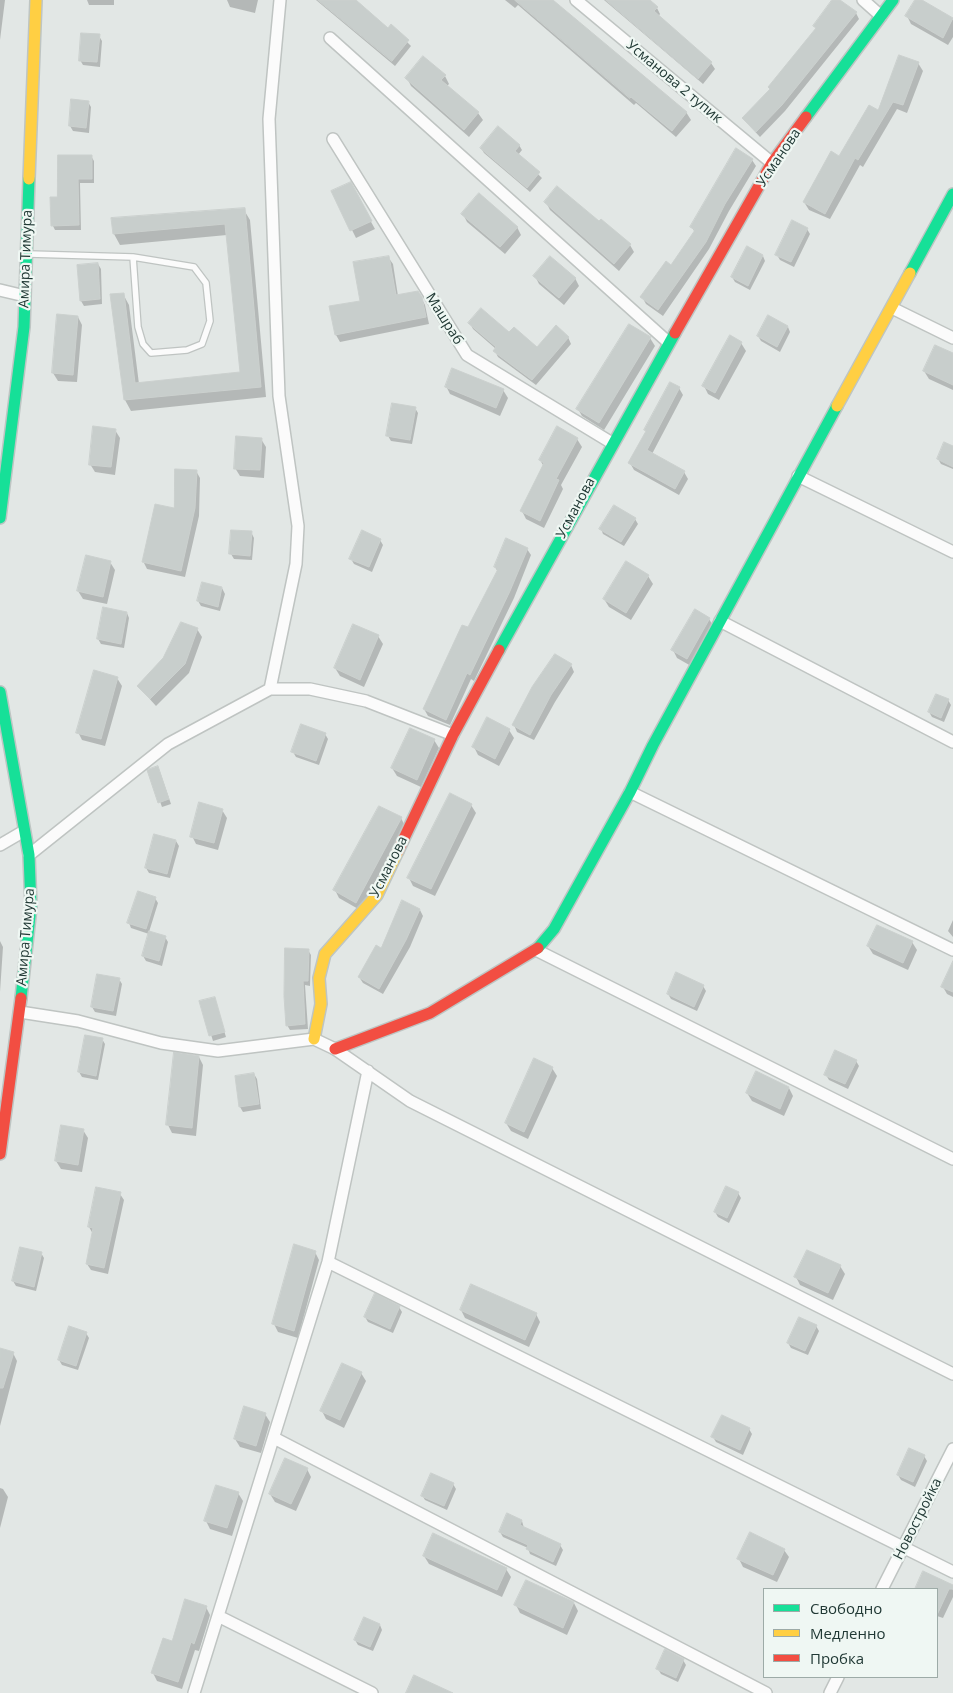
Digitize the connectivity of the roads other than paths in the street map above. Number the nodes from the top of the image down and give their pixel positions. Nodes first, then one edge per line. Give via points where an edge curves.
1 (36, 0) edge
2 (280, 0) edge
3 (576, 0) edge
4 (863, 0) edge
5 (893, 0) edge
6 (881, 16) junction
7 (330, 38) dead end
8 (334, 139) dead end
9 (772, 163) junction
10 (953, 194) edge
11 (26, 254) junction
12 (133, 257) junction
13 (0, 290) edge
14 (25, 296) junction
15 (892, 308) junction
16 (953, 338) edge
17 (669, 343) junction
18 (612, 443) junction
19 (798, 476) junction
20 (0, 518) edge
21 (953, 552) edge
22 (720, 621) junction
23 (270, 689) junction
24 (0, 692) edge
25 (453, 735) junction
26 (953, 742) edge
27 (630, 792) junction
28 (24, 832) junction
29 (0, 845) edge
30 (29, 855) junction
31 (536, 950) junction
32 (953, 950) edge
33 (20, 1012) junction
34 (314, 1039) junction
35 (335, 1049) junction
36 (368, 1071) junction
37 (0, 1154) edge
38 (953, 1159) edge
39 (328, 1262) junction
40 (953, 1374) edge
41 (274, 1438) junction
42 (953, 1449) edge
43 (903, 1549) junction
44 (953, 1572) edge
45 (883, 1588) edge
46 (218, 1616) junction
47 (838, 1678) edge
48 (194, 1693) edge
49 (372, 1693) edge
50 (766, 1693) edge
51 (830, 1693) edge

1 - 11 street, Амира Тимура
2 - 23 street via 269,119 274,285 279,396 298,526 296,564
3 - 9 street, Усманова 2 тупик
4 - 6 street
5 - 6 street, Усманова
6 - 9 street, Усманова
7 - 17 street
8 - 18 street, Машраб via 467,355
9 - 17 street, Усманова
10 - 15 street
11 - 12 lane
11 - 14 street, Амира Тимура
12 - 12 lane via 194,267 206,283 210,321 202,344 187,350 151,353 143,344 138,328
13 - 14 street
14 - 20 street, Амира Тимура
15 - 16 street
15 - 19 street
17 - 18 street, Усманова
18 - 25 street, Усманова
19 - 21 street
19 - 22 street
22 - 26 street
22 - 27 street
23 - 25 street via 310,690 366,701
23 - 30 street via 168,744
24 - 28 street, Амира Тимура
25 - 34 street, Усманова via 377,895 326,954 319,978 321,1004
27 - 31 street via 554,929
27 - 32 street
28 - 29 street
28 - 30 street, Амира Тимура
30 - 33 street, Амира Тимура via 31,907
31 - 35 street via 430,1013
31 - 38 street
33 - 34 street via 78,1021 161,1043 218,1051
33 - 37 street, Амира Тимура
34 - 35 street
35 - 36 street
36 - 39 street
36 - 40 street via 410,1100
39 - 41 street
39 - 43 street
41 - 46 street
41 - 50 street
42 - 43 street, Новостройка
43 - 44 street
43 - 45 street, Новостройка
46 - 48 street
46 - 49 street
47 - 51 street

